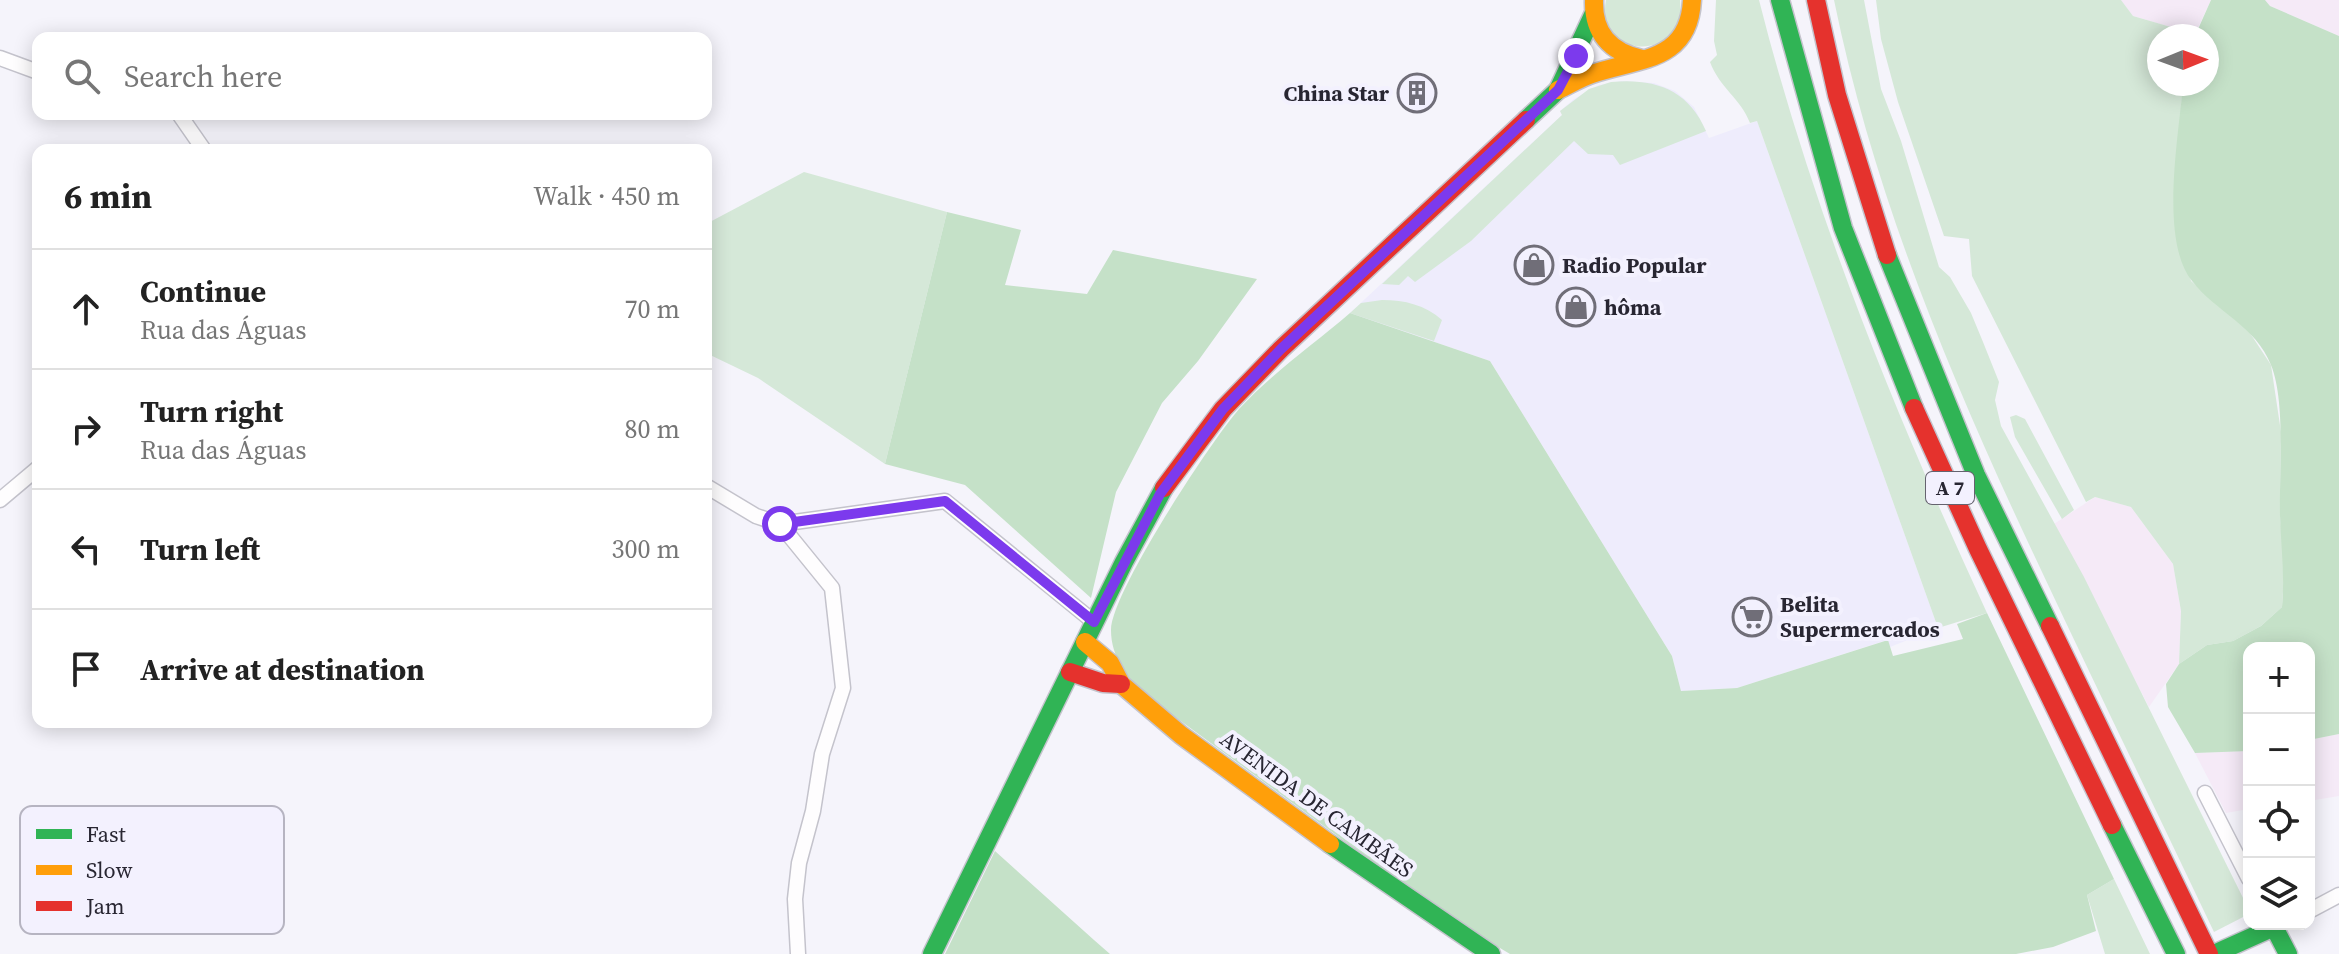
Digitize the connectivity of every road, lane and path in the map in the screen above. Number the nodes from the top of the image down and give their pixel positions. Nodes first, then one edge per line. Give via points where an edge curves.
1 (1780, 0) edge
2 (1816, 0) edge
3 (1693, 2) edge
4 (1594, 8) edge
5 (0, 58) edge
6 (1642, 59) junction
7 (32, 70) edge
8 (1558, 90) junction
9 (183, 120) edge
10 (200, 144) edge
11 (32, 473) edge
12 (712, 490) edge
13 (0, 500) edge
14 (780, 524) junction
15 (1094, 622) junction
16 (1085, 642) junction
17 (1070, 672) junction
18 (1121, 684) junction
19 (2205, 793) dead end
20 (2243, 867) edge
21 (2339, 895) edge
22 (2315, 908) edge
23 (2264, 930) edge
24 (2273, 930) edge
25 (798, 954) edge
26 (932, 954) edge
27 (1491, 954) edge
28 (2176, 954) edge
29 (2212, 954) edge
30 (2288, 954) edge

1 - 28 main road, A 7 via 1805,103 1869,299 1959,508
2 - 29 main road, A 7 via 1837,95 1897,286 1976,475
3 - 6 main road via 1686,34 1677,45
4 - 6 main road via 1605,42 1617,52
4 - 8 main road
5 - 7 street
6 - 8 main road
8 - 15 main road via 1223,409 1160,494
9 - 10 street
11 - 13 street
12 - 14 street
14 - 15 street via 945,501
14 - 25 street via 832,588 843,688 822,754 799,863
15 - 16 main road
16 - 17 main road
16 - 18 main road, AVENIDA DE CAMBÃES via 1110,663
17 - 18 main road, AVENIDA DE CAMBÃES
17 - 26 main road
18 - 27 main road, AVENIDA DE CAMBÃES via 1317,835
19 - 20 street
21 - 22 street
23 - 29 main road
24 - 30 main road

